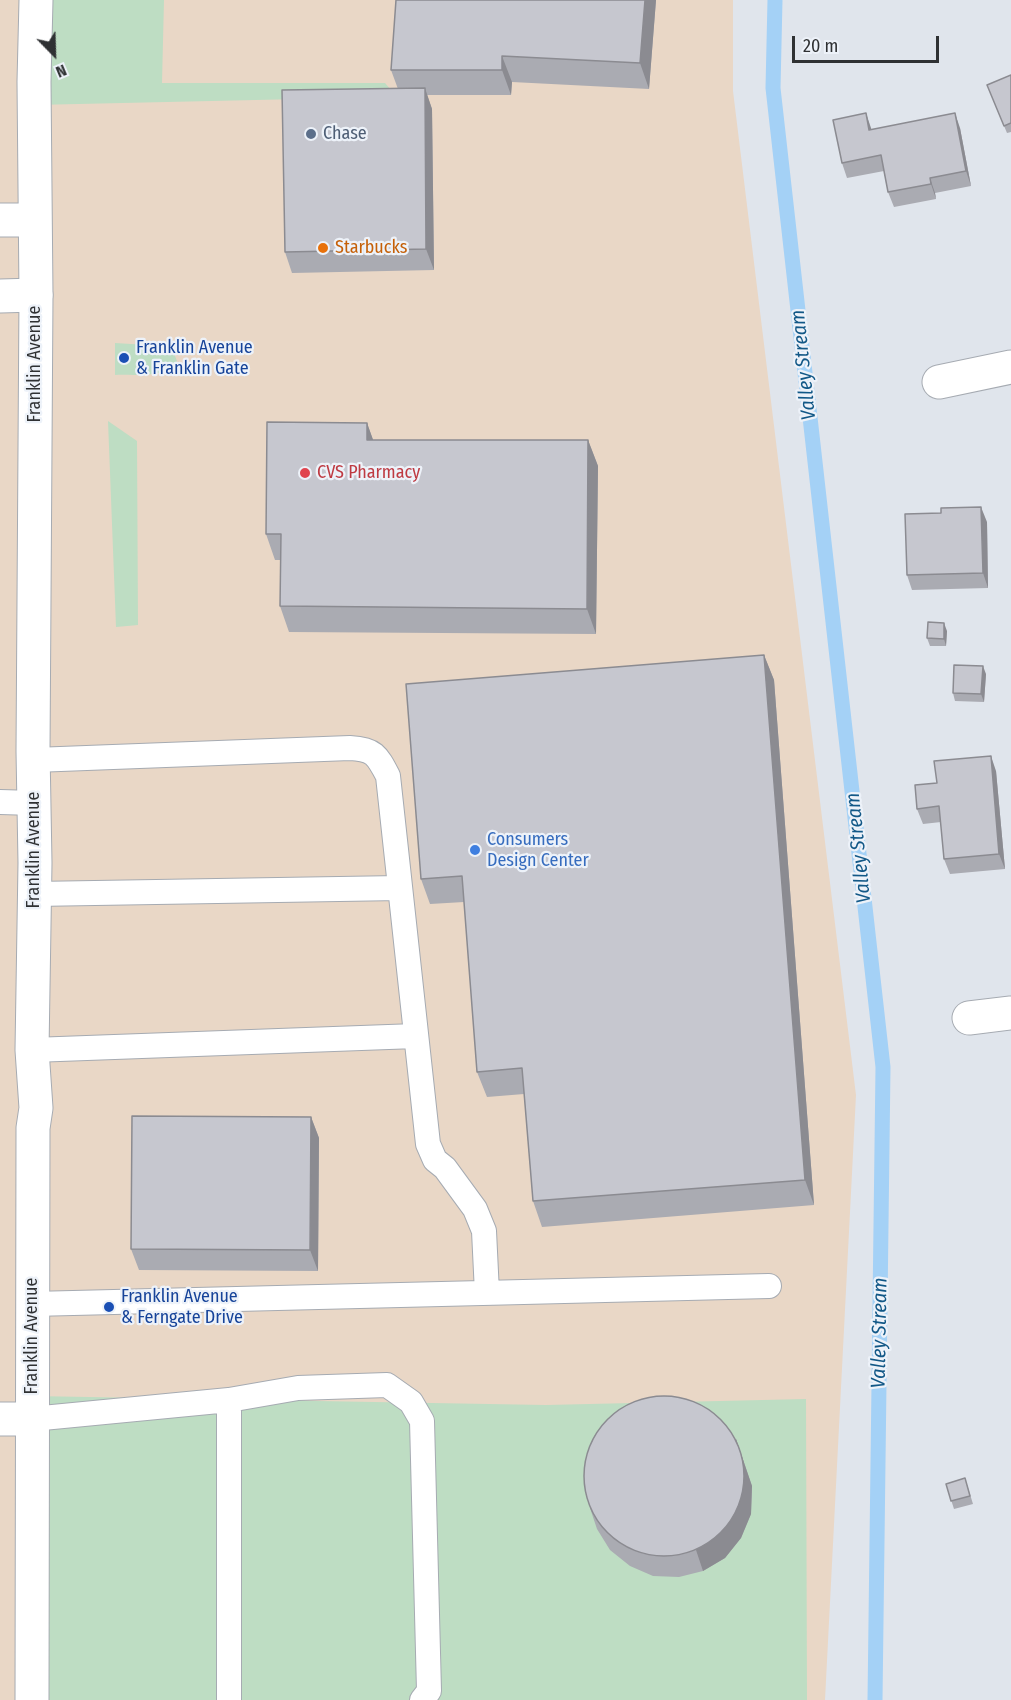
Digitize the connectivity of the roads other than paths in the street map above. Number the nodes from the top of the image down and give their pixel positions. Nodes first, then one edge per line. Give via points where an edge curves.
1 (36, 0) edge
2 (0, 220) edge
3 (34, 220) junction
4 (36, 295) junction
5 (0, 296) edge
6 (1011, 367) edge
7 (939, 382) dead end
8 (34, 760) junction
9 (0, 802) edge
10 (34, 803) junction
11 (400, 888) junction
12 (34, 894) junction
13 (1011, 1013) edge
14 (969, 1018) dead end
15 (416, 1036) junction
16 (33, 1050) junction
17 (769, 1286) dead end
18 (487, 1293) junction
19 (32, 1304) junction
20 (229, 1400) junction
21 (0, 1419) edge
22 (32, 1419) junction
23 (32, 1700) edge
24 (229, 1700) edge
25 (422, 1700) edge

1 - 3 main road, Franklin Avenue
2 - 3 main road
3 - 4 main road, Franklin Avenue
4 - 5 main road
4 - 8 main road, Franklin Avenue
6 - 7 main road
8 - 10 main road, Franklin Avenue
8 - 11 lane via 368,749 388,776
9 - 10 lane
10 - 12 main road, Franklin Avenue
11 - 12 lane
11 - 15 lane
12 - 16 main road, Franklin Avenue
13 - 14 main road
15 - 16 lane
15 - 18 lane via 428,1144 435,1160 475,1209 484,1231
16 - 19 main road, Franklin Avenue via 36,1108
17 - 18 lane
18 - 19 lane
19 - 22 main road, Franklin Avenue
20 - 22 lane
20 - 24 lane
20 - 25 lane via 298,1388 387,1385 411,1402 422,1421 429,1691
21 - 22 main road
22 - 23 main road, Franklin Avenue

